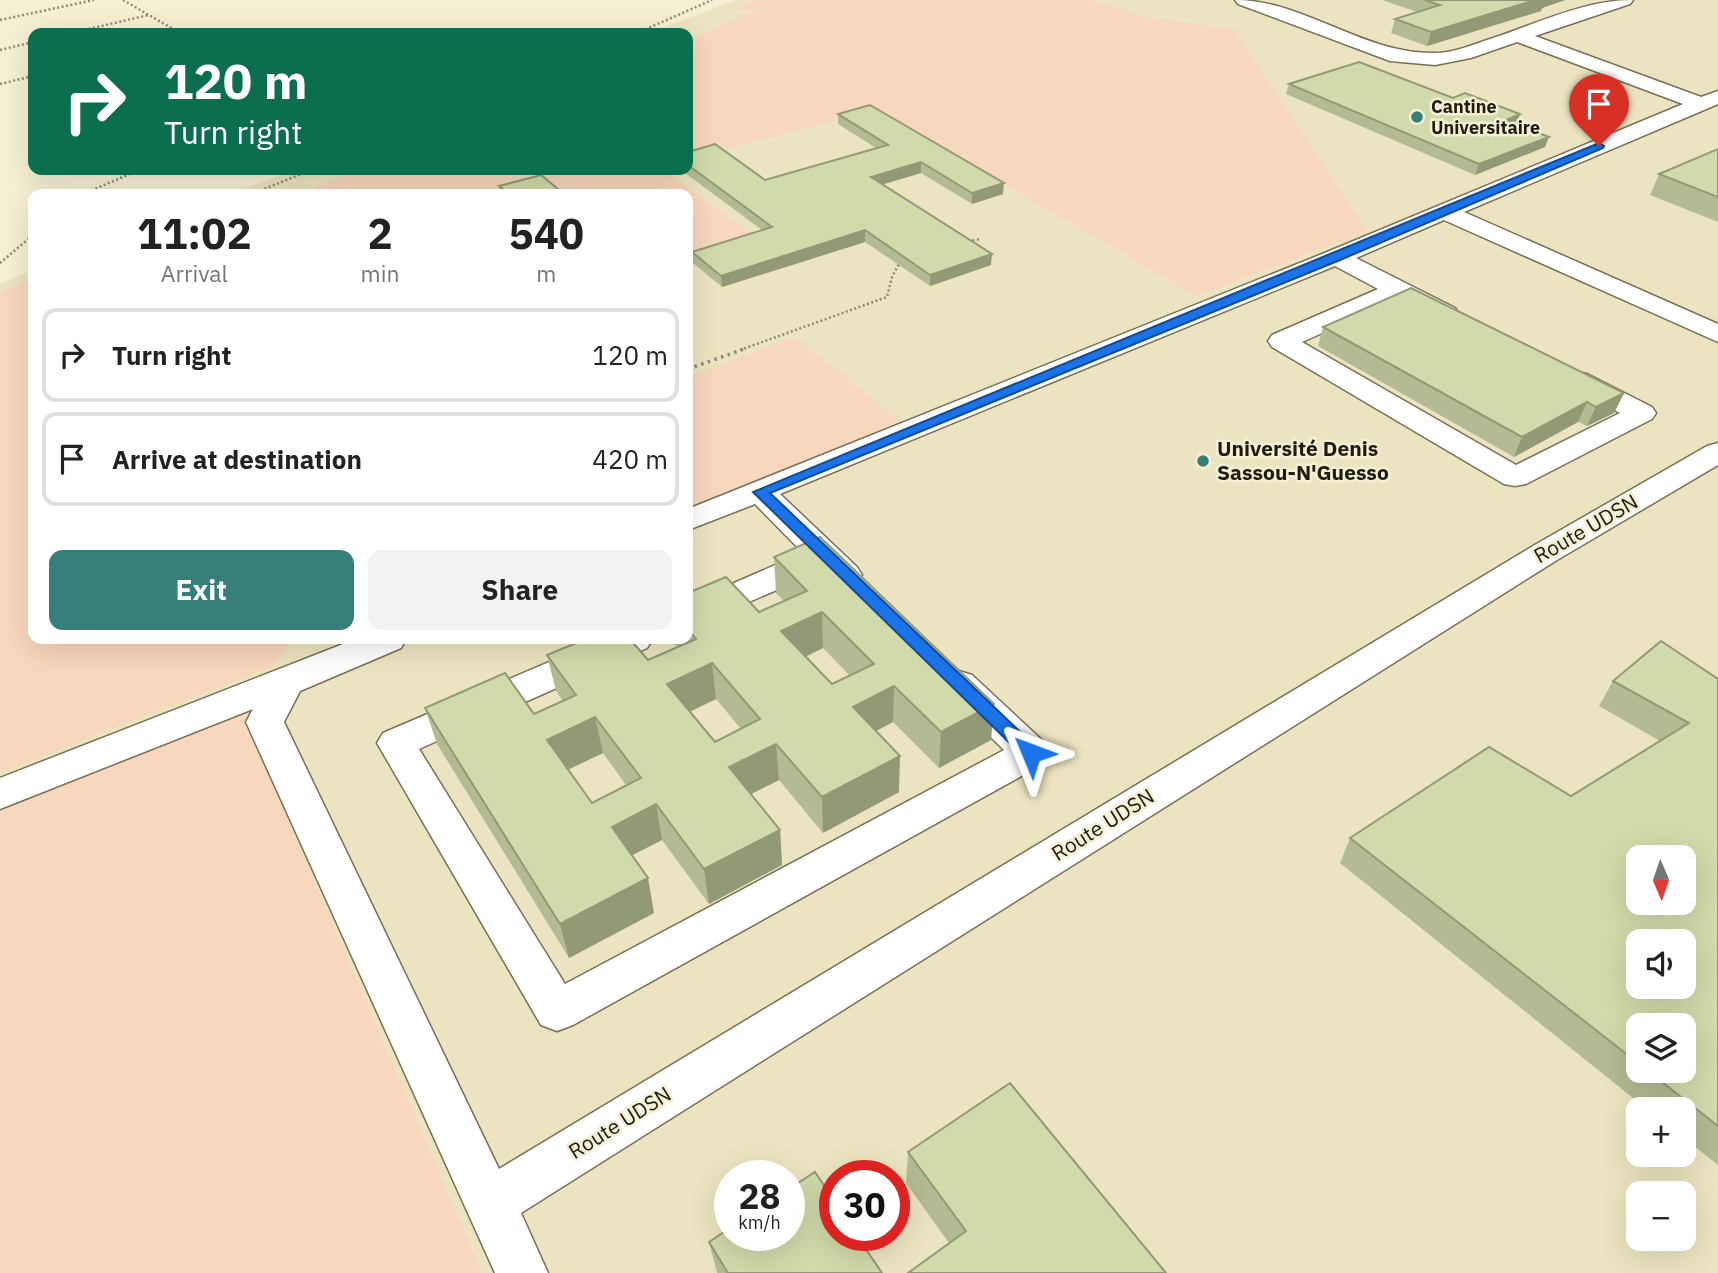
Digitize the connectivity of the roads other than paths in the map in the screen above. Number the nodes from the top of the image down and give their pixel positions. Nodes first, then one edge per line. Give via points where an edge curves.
1 (1244, 0) edge
2 (1624, 0) edge
3 (1518, 36) junction
4 (1710, 100) edge
5 (1443, 211) junction
6 (1336, 257) junction
7 (1398, 290) junction
8 (1471, 327) edge
9 (1718, 334) edge
10 (1557, 370) edge
11 (1718, 452) edge
12 (760, 492) junction
13 (693, 518) edge
14 (825, 556) junction
15 (874, 603) edge
16 (693, 614) edge
17 (377, 644) edge
18 (624, 644) edge
19 (933, 659) edge
20 (286, 682) junction
21 (0, 794) edge
22 (489, 1203) junction
23 (522, 1273) edge

1 - 3 street via 1390,55 1413,59 1450,58
2 - 3 street
3 - 4 street
4 - 5 street
5 - 6 street
5 - 9 street
6 - 7 street
6 - 12 street
7 - 8 street
7 - 10 street via 1281,341 1515,477 1642,413
11 - 22 street, Route UDSN via 1545,553
12 - 13 street
12 - 14 street
14 - 15 street
14 - 16 street
17 - 20 street
18 - 19 street via 396,743 557,1011 1031,753
20 - 21 street
20 - 22 street via 265,722
22 - 23 street

